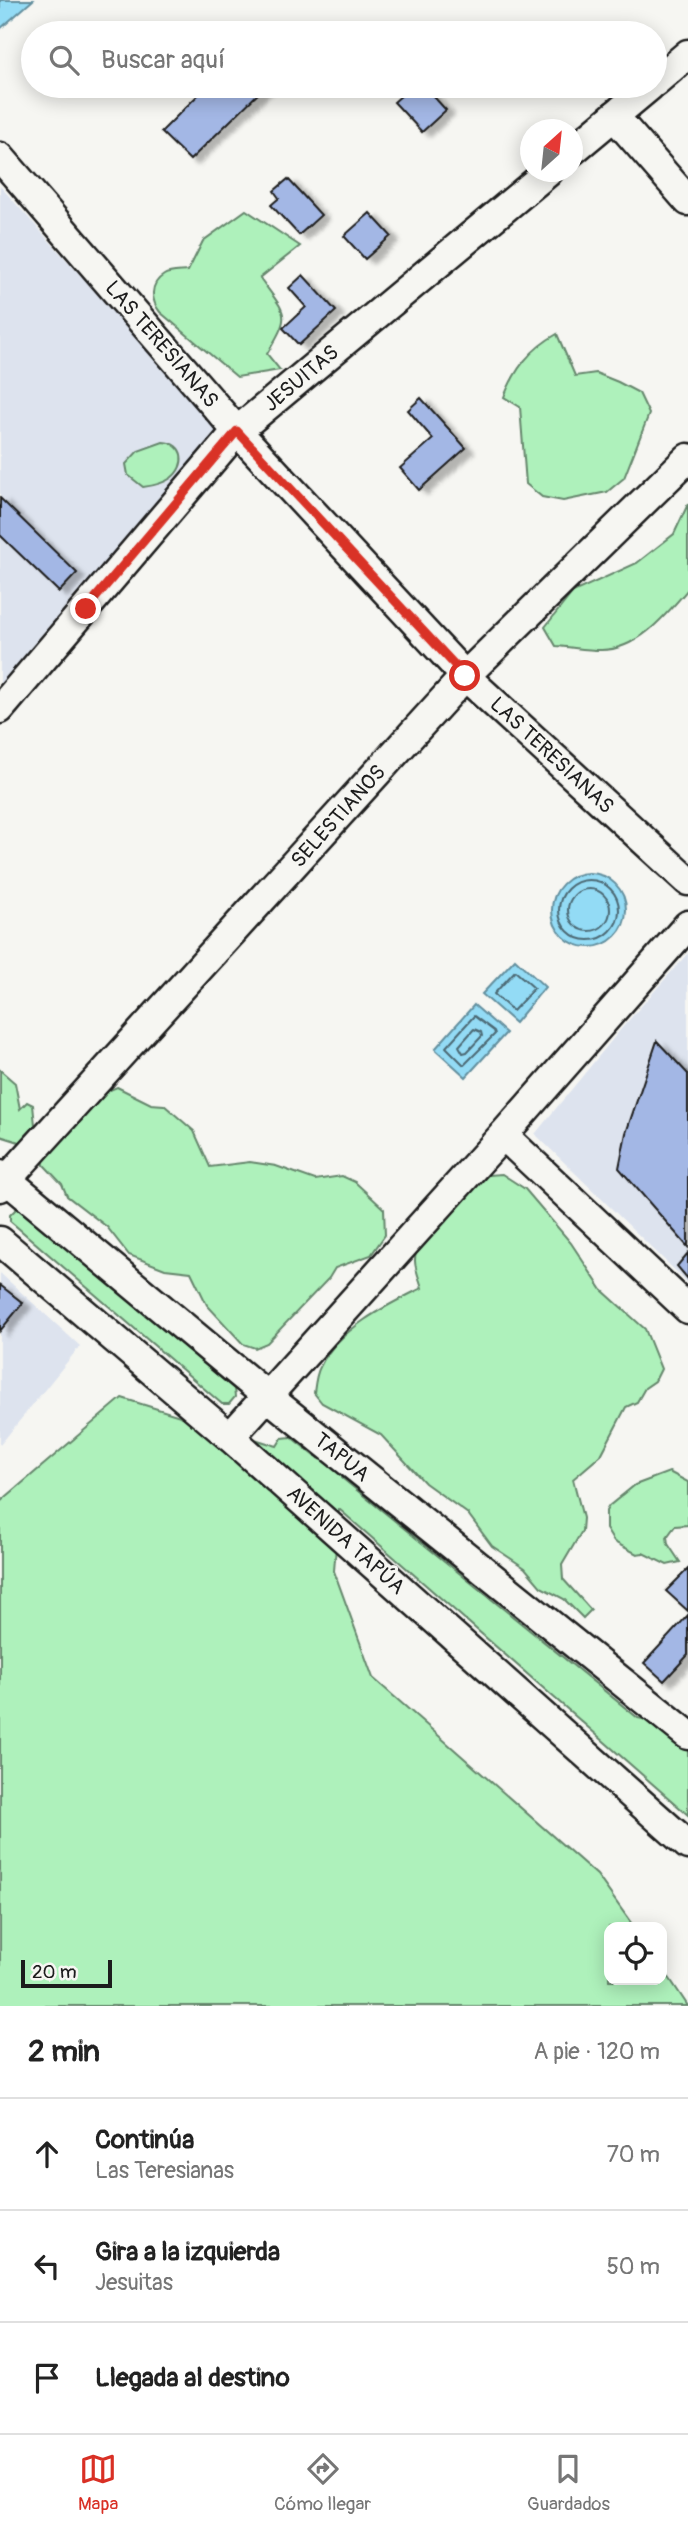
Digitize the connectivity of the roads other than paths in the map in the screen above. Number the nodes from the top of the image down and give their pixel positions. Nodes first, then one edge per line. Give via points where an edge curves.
1 (688, 54) edge
2 (667, 72) edge
3 (636, 98) edge
4 (614, 116) junction
5 (583, 142) edge
6 (0, 157) edge
7 (536, 182) edge
8 (688, 201) edge
9 (237, 431) junction
10 (688, 458) edge
11 (465, 676) junction
12 (0, 709) edge
13 (688, 880) edge
14 (688, 925) edge
15 (503, 1135) junction
16 (2, 1180) edge
17 (0, 1241) edge
18 (688, 1309) edge
19 (267, 1396) junction
20 (230, 1437) junction
21 (688, 1735) edge
22 (688, 1845) edge

1 - 2 street
3 - 4 street
4 - 5 street
4 - 8 street
6 - 9 street, LAS TERESIANAS
7 - 9 street, JESUITAS
9 - 11 street, LAS TERESIANAS
9 - 12 street, JESUITAS
10 - 11 street, SELESTIANOS
11 - 13 street, LAS TERESIANAS
11 - 16 street, SELESTIANOS
14 - 15 street
15 - 18 street
15 - 19 street
16 - 19 street, TAPUA
17 - 20 street, AVENIDA TAPÚA
19 - 20 street
19 - 21 street, TAPUA
20 - 22 street, AVENIDA TAPÚA

